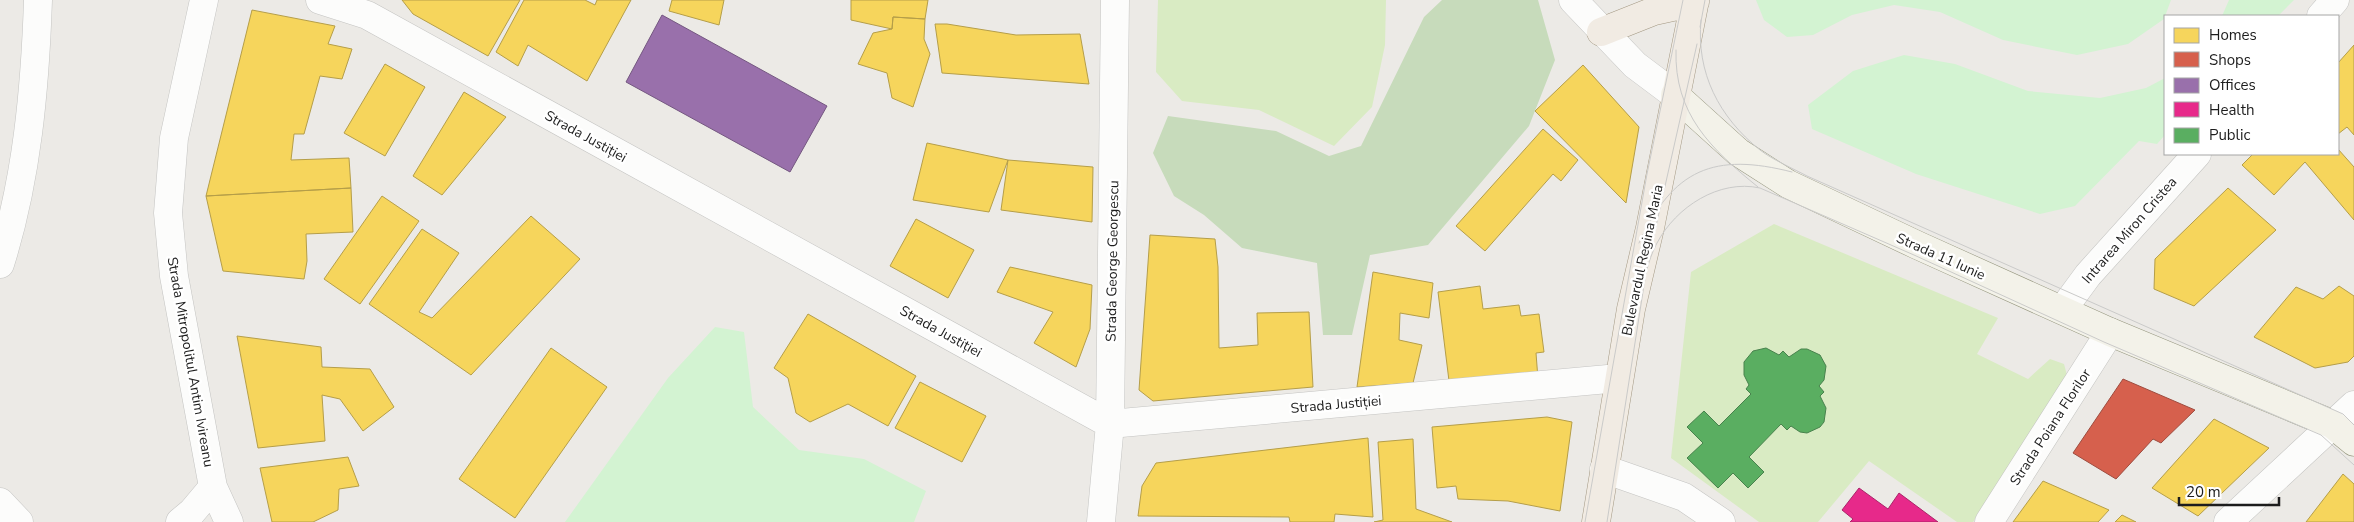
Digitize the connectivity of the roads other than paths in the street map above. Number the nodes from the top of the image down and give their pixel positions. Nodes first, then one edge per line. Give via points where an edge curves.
1 (38, 0) edge
2 (204, 0) edge
3 (320, 0) edge
4 (1115, 0) edge
5 (1573, 0) edge
6 (2336, 0) edge
7 (1695, 1) edge
8 (2322, 15) edge
9 (1601, 32) junction
10 (1675, 95) junction
11 (2196, 155) edge
12 (0, 264) edge
13 (2063, 309) junction
14 (2110, 332) junction
15 (1619, 378) junction
16 (2354, 405) edge
17 (1110, 424) junction
18 (2332, 424) junction
19 (2354, 442) edge
20 (1604, 469) junction
21 (212, 487) junction
22 (0, 502) edge
23 (19, 522) edge
24 (180, 522) edge
25 (229, 522) edge
26 (1101, 522) edge
27 (1596, 522) edge
28 (1721, 522) edge
29 (1989, 522) edge
30 (2228, 522) edge

1 - 12 street via 36,60 25,155
2 - 21 street, Strada Mitropolitul Antim Ivireanu via 174,138 168,214 174,276
3 - 17 street, Strada Justiției via 367,16
4 - 17 street, Strada George Georgescu
5 - 9 street, Strada 11 Iunie
6 - 8 street
7 - 9 main road via 1654,11
7 - 10 main road, Bulevardul Regina Maria
9 - 10 street, Strada 11 Iunie via 1634,65
10 - 13 street, Strada 11 Iunie via 1738,152 1788,184
10 - 15 main road, Bulevardul Regina Maria
11 - 13 street, Intrarea Miron Cristea via 2088,275
13 - 14 street, Strada 11 Iunie
14 - 18 street, Strada 11 Iunie
14 - 29 street, Strada Poiana Florilor
15 - 17 street, Strada Justiției
15 - 20 main road, Bulevardul Regina Maria
16 - 18 street
17 - 26 street, Strada George Georgescu
18 - 19 street, Strada 11 Iunie
18 - 30 street
20 - 27 main road, Bulevardul Regina Maria
20 - 28 street via 1684,497
21 - 24 street, Strada Mitropolitul Antim Ivireanu
21 - 25 street, Strada Mitropolitul Antim Ivireanu
22 - 23 street

